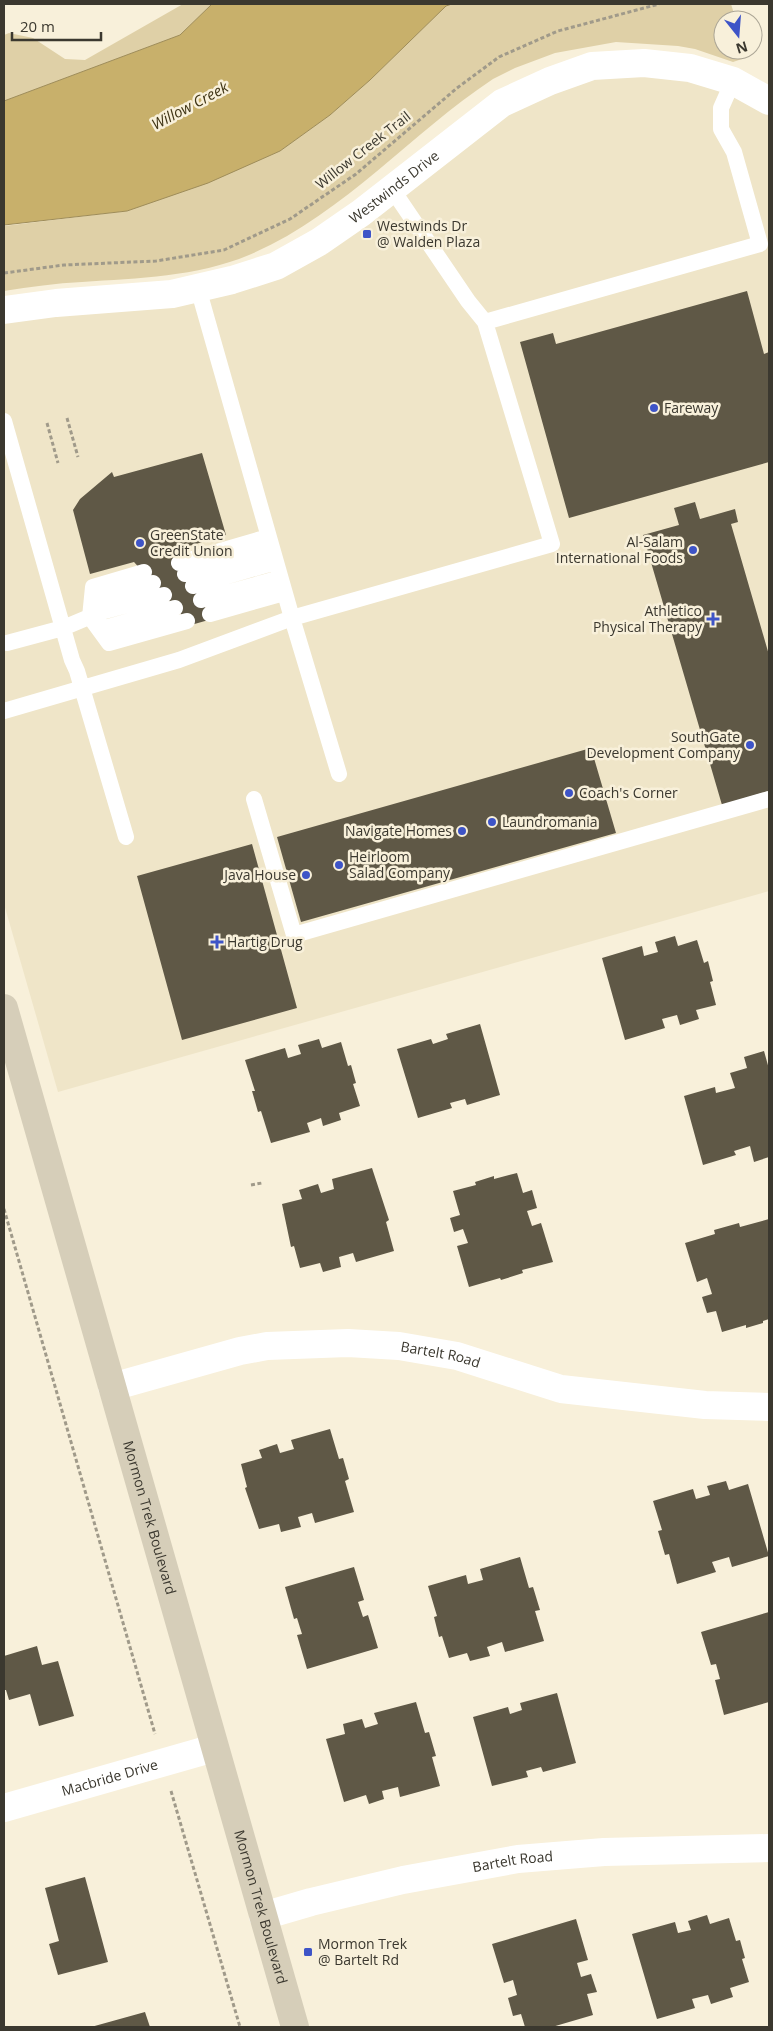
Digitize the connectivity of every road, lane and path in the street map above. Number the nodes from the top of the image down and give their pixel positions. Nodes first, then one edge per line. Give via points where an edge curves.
1 (659, 4) edge
2 (733, 81) junction
3 (769, 101) edge
4 (392, 189) junction
5 (4, 273) edge
6 (198, 288) junction
7 (4, 310) edge
8 (485, 322) junction
9 (67, 418) dead end
10 (47, 423) dead end
11 (5, 431) edge
12 (78, 457) dead end
13 (58, 462) dead end
14 (276, 564) junction
15 (194, 587) junction
16 (175, 608) dead end
17 (90, 616) junction
18 (292, 618) junction
19 (187, 620) dead end
20 (63, 628) junction
21 (6, 643) dead end
22 (82, 689) junction
23 (4, 711) edge
24 (339, 774) dead end
25 (254, 799) dead end
26 (769, 799) edge
27 (126, 837) dead end
28 (4, 1008) edge
29 (262, 1183) dead end
30 (252, 1185) dead end
31 (4, 1209) edge
32 (112, 1387) junction
33 (769, 1407) edge
34 (214, 1748) junction
35 (163, 1762) junction
36 (4, 1808) edge
37 (769, 1848) edge
38 (263, 1916) junction
39 (240, 2027) edge
40 (295, 2027) edge

1 - 5 path, Willow Creek Trail via 558,31 499,57 457,88 356,174 290,219 224,250 156,261 64,265
2 - 3 street, Westwinds Drive
2 - 4 street, Westwinds Drive via 672,66 592,66 502,103
2 - 8 lane via 721,108 721,130 734,152 760,244
4 - 6 street, Westwinds Drive via 319,242 276,266
4 - 8 lane
6 - 7 street, Westwinds Drive via 172,294
6 - 14 lane
8 - 18 lane via 552,544
9 - 12 path
10 - 13 path
11 - 20 lane
14 - 15 lane
14 - 15 lane
14 - 15 lane
14 - 18 lane
16 - 17 lane via 105,628
17 - 17 lane via 93,587 153,583
17 - 19 lane via 109,643
17 - 20 lane
18 - 22 lane via 179,660
18 - 24 lane
20 - 21 lane
20 - 22 lane
22 - 23 lane
22 - 27 lane
25 - 26 lane via 294,935
28 - 32 main road, Mormon Trek Boulevard
29 - 30 path
31 - 35 path
32 - 33 street, Bartelt Road via 267,1346 348,1343 399,1346 458,1356 562,1389 705,1405
32 - 34 main road, Mormon Trek Boulevard
34 - 35 street, Macbride Drive
34 - 38 main road, Mormon Trek Boulevard
35 - 36 street, Macbride Drive
35 - 39 path
37 - 38 street, Bartelt Road via 604,1852 518,1859 403,1880
38 - 40 main road, Mormon Trek Boulevard

